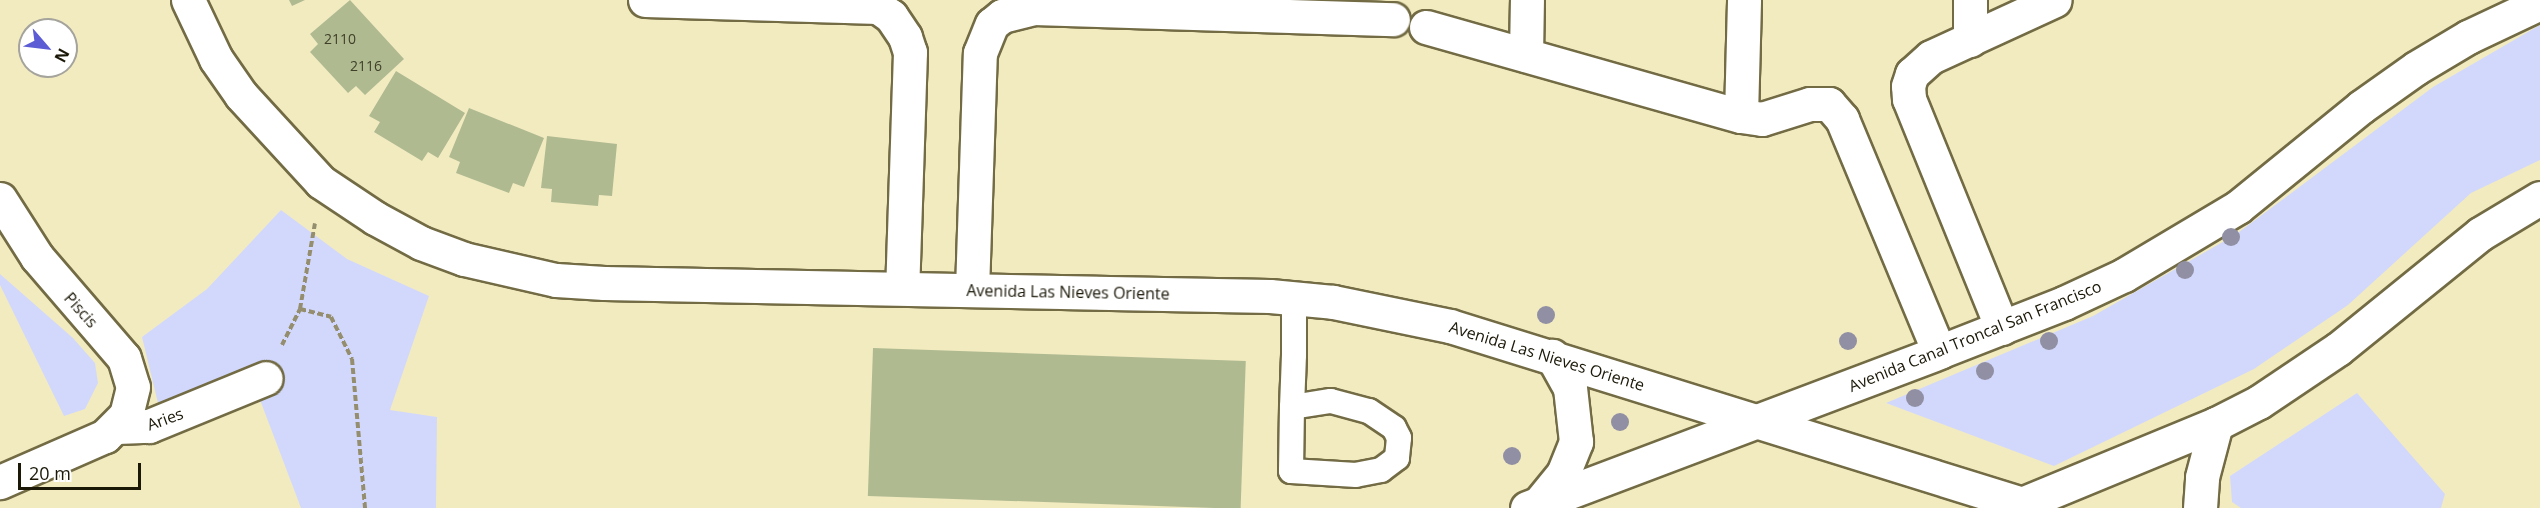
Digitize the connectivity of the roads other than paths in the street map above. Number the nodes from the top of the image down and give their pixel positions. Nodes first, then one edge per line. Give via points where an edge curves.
1 (188, 0) edge
2 (645, 0) edge
3 (660, 0) edge
4 (1527, 0) edge
5 (1744, 0) edge
6 (1970, 0) edge
7 (2055, 0) edge
8 (2540, 3) edge
9 (878, 4) edge
10 (1093, 4) edge
11 (1310, 8) edge
12 (1392, 19) dead end
13 (1426, 27) dead end
14 (1970, 40) junction
15 (1526, 55) junction
16 (1741, 116) junction
17 (2540, 198) edge
18 (0, 199) edge
19 (902, 288) junction
20 (972, 290) junction
21 (1294, 299) junction
22 (2002, 328) junction
23 (1939, 352) junction
24 (1552, 356) junction
25 (266, 378) road end
26 (1292, 407) junction
27 (1760, 421) junction
28 (2216, 424) junction
29 (117, 427) junction
30 (0, 482) edge
31 (1533, 505) edge
32 (2023, 507) edge
33 (2200, 508) edge

1 - 19 street, Avenida Las Nieves Oriente via 216,59 268,129 321,182 421,243 464,259 556,280
2 - 3 street
3 - 9 street
4 - 15 street
5 - 16 street
6 - 14 street
7 - 14 street
8 - 22 street, Avenida Canal Troncal San Francisco via 2468,37 2416,68 2361,107 2275,179 2182,243 2074,299
9 - 19 street via 898,24 910,52
10 - 11 street
10 - 20 street via 1018,10 992,24 985,38 980,53
11 - 12 street
13 - 15 street
14 - 22 street via 1920,64 1912,74 1909,99
15 - 16 street
16 - 23 street via 1762,119 1821,103 1837,111
17 - 28 street via 2480,234 2300,377
18 - 29 street, Piscis via 37,257 124,358 133,387 126,415
19 - 20 street, Avenida Las Nieves Oriente
20 - 21 street, Avenida Las Nieves Oriente
21 - 24 street, Avenida Las Nieves Oriente via 1394,312
21 - 26 lane
22 - 23 street, Avenida Canal Troncal San Francisco
23 - 27 street, Avenida Canal Troncal San Francisco
24 - 27 street, Avenida Las Nieves Oriente
24 - 31 street via 1570,388 1576,441 1563,474
25 - 29 street, Aries via 149,426
26 - 26 lane via 1291,471 1356,475 1382,471 1397,458 1399,438 1394,428 1369,411 1331,401
27 - 31 street, Avenida Canal Troncal San Francisco
27 - 32 street, Avenida Las Nieves Oriente
28 - 32 street
28 - 33 street via 2202,477
29 - 30 street, Aries via 105,436

